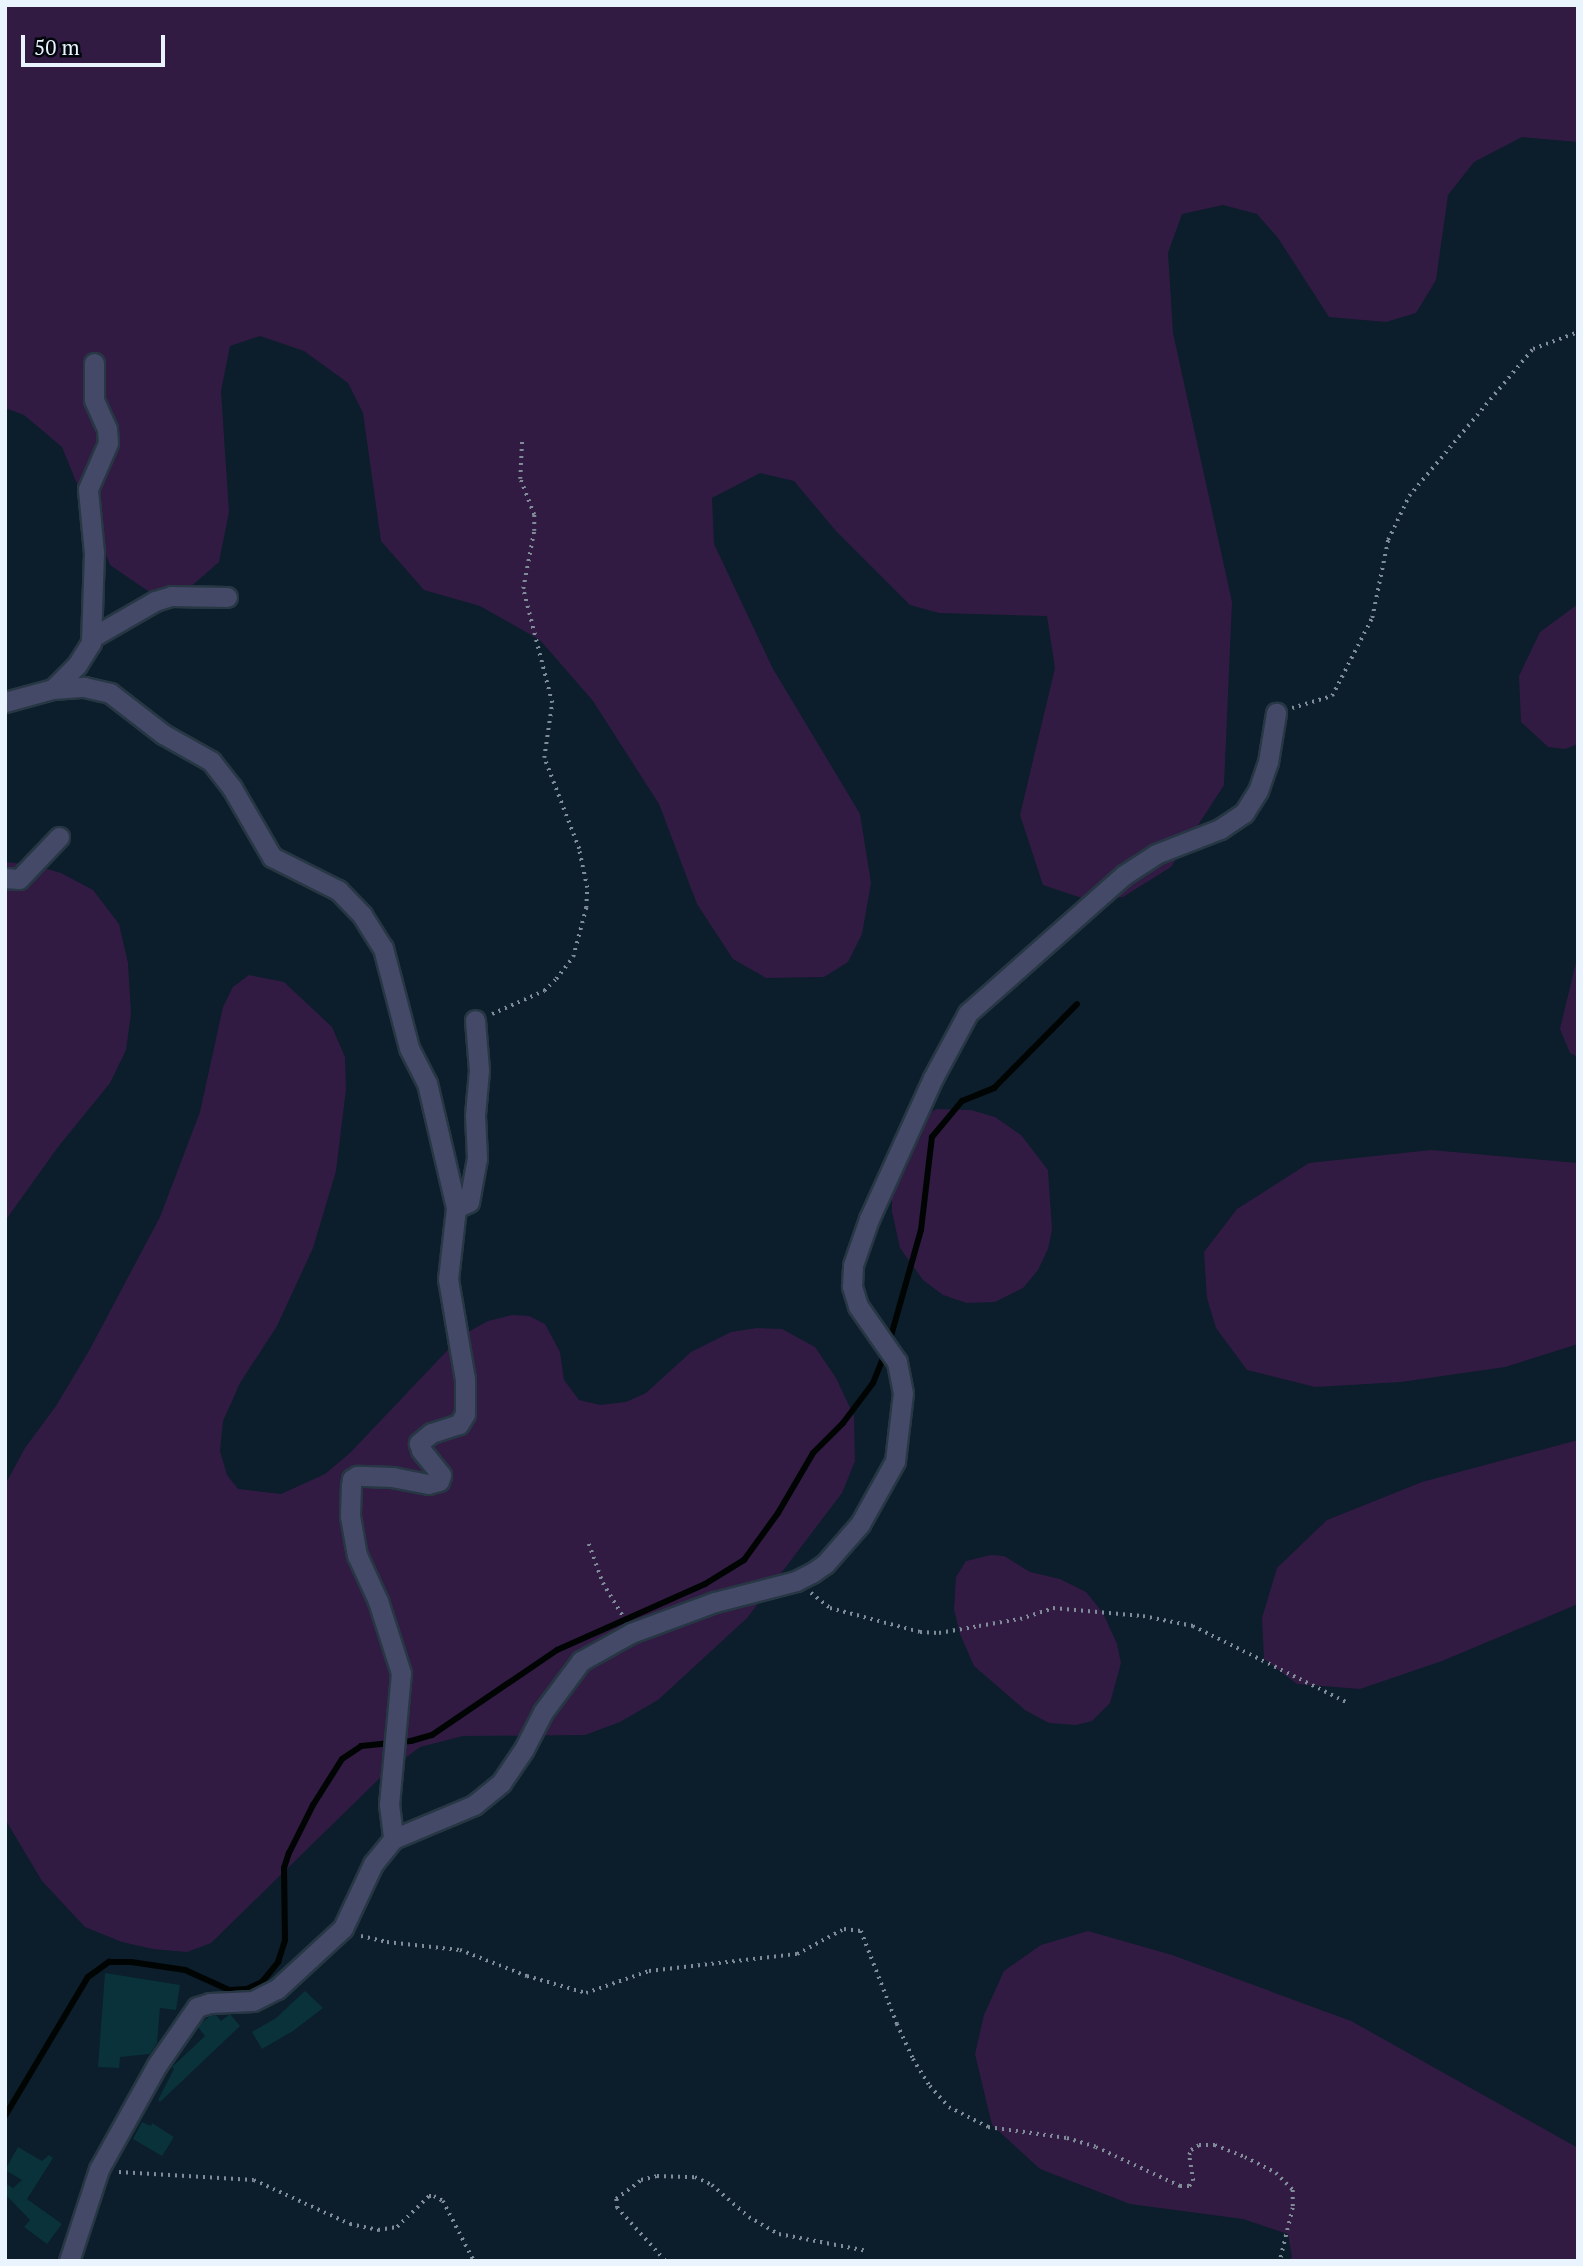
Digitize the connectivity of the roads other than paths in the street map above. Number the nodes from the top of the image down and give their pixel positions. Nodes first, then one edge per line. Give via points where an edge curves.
1 (94, 363) dead end
2 (227, 597) dead end
3 (91, 638) junction
4 (52, 689) junction
5 (5, 702) edge
6 (1276, 713) road end
7 (59, 837) dead end
8 (5, 878) edge
9 (475, 1020) road end
10 (456, 1208) junction
11 (393, 1839) junction
12 (69, 2261) edge

1 - 3 street via 94,400 108,443 88,489 94,553
2 - 3 street via 171,596
3 - 4 street via 86,653
4 - 5 street
4 - 10 street via 84,687 110,693 163,734 211,761 272,858 331,885 362,915 383,948 409,1048 427,1083
6 - 11 street via 1268,762 1244,813 1220,829 1156,854 1124,875 968,1013 933,1078 853,1265 852,1286 858,1306 897,1362 903,1393 895,1461 860,1524 825,1564 796,1581 715,1602 631,1633 581,1661 490,1793 474,1805
7 - 8 street via 19,879
9 - 10 street via 477,1158 469,1202
10 - 11 street via 448,1279 465,1379 465,1414 459,1424 431,1433 419,1443 440,1479 428,1484 357,1476 351,1485 350,1516 357,1555 378,1601 401,1673 389,1804
11 - 12 street via 373,1864 343,1928 267,1996 197,2007 157,2066 101,2165

